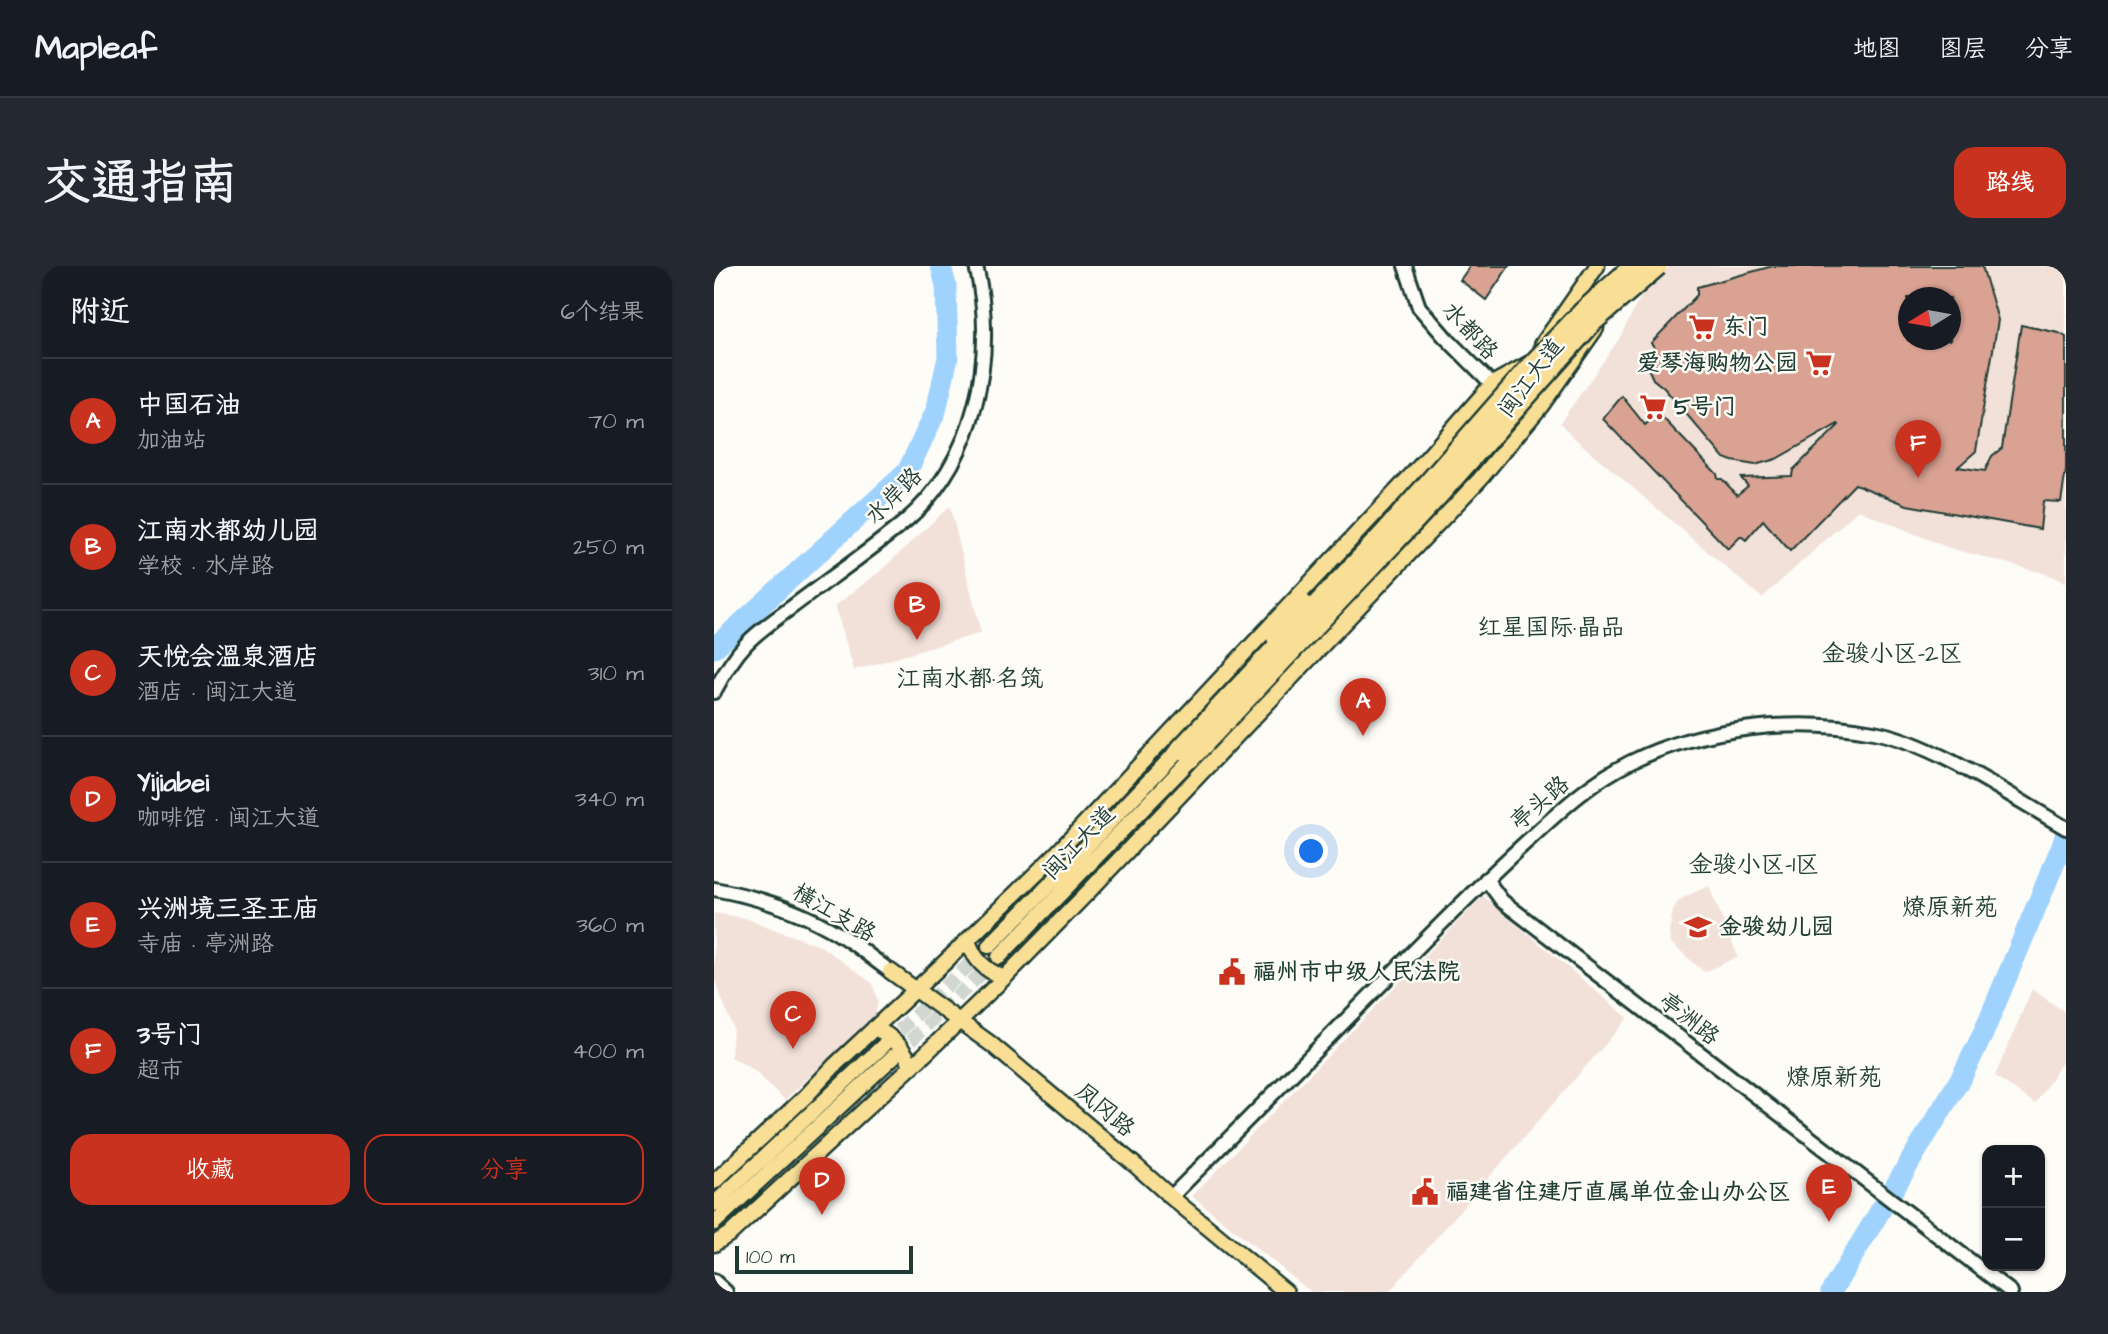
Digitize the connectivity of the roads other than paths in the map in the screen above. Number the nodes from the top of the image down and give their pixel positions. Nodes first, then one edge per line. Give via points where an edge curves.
1 (976, 266) edge
2 (1405, 266) edge
3 (1597, 266) edge
4 (1632, 266) edge
5 (1658, 266) edge
6 (1492, 384) junction
7 (1418, 468) junction
8 (1453, 508) junction
9 (1388, 539) junction
10 (714, 692) edge
11 (1185, 754) junction
12 (2066, 828) edge
13 (1486, 879) junction
14 (714, 889) edge
15 (968, 940) junction
16 (994, 951) tunnel mouth
17 (890, 971) joint
18 (1004, 978) junction
19 (916, 990) junction
20 (959, 1021) junction
21 (874, 1028) junction
22 (884, 1045) tunnel mouth
23 (894, 1056) tunnel mouth
24 (912, 1067) junction
25 (714, 1182) edge
26 (1171, 1197) junction
27 (714, 1204) edge
28 (714, 1223) edge
29 (714, 1244) edge
30 (714, 1281) edge
31 (726, 1292) edge
32 (1286, 1292) edge
33 (2011, 1292) edge

1 - 10 street, 水岸路 via 982,290 981,386 969,426 950,464 904,522 747,642
2 - 6 street, 水都路 via 1419,307
3 - 6 main road, 闽江大道 via 1526,366
4 - 8 main road, 闽江大道 via 1599,324 1548,396
4 - 9 highway, bridge via 1535,361
5 - 9 highway, bridge via 1592,323 1440,494
6 - 7 main road, 闽江大道
7 - 11 main road
7 - 15 main road via 1056,854
8 - 11 main road
8 - 18 main road
9 - 11 highway
11 - 16 main road, 闽江大道 via 1078,877
12 - 13 street, 亭头路 via 1942,758 1882,734 1793,726 1729,730 1653,752 1611,773 1570,802
13 - 26 street, 亭头路
13 - 33 street, 亭洲路 via 1502,901
14 - 17 street, 横江支路 via 798,913 838,933
15 - 18 main road via 972,954 989,972
15 - 19 main road
17 - 19 main road, 凤冈路
18 - 20 main road
19 - 20 main road, 凤冈路
19 - 21 main road
20 - 24 main road
20 - 26 main road, 凤冈路
21 - 24 main road via 889,1034
21 - 25 main road
22 - 27 main road
23 - 28 main road
24 - 29 main road
26 - 32 main road, 凤冈路
30 - 31 street

